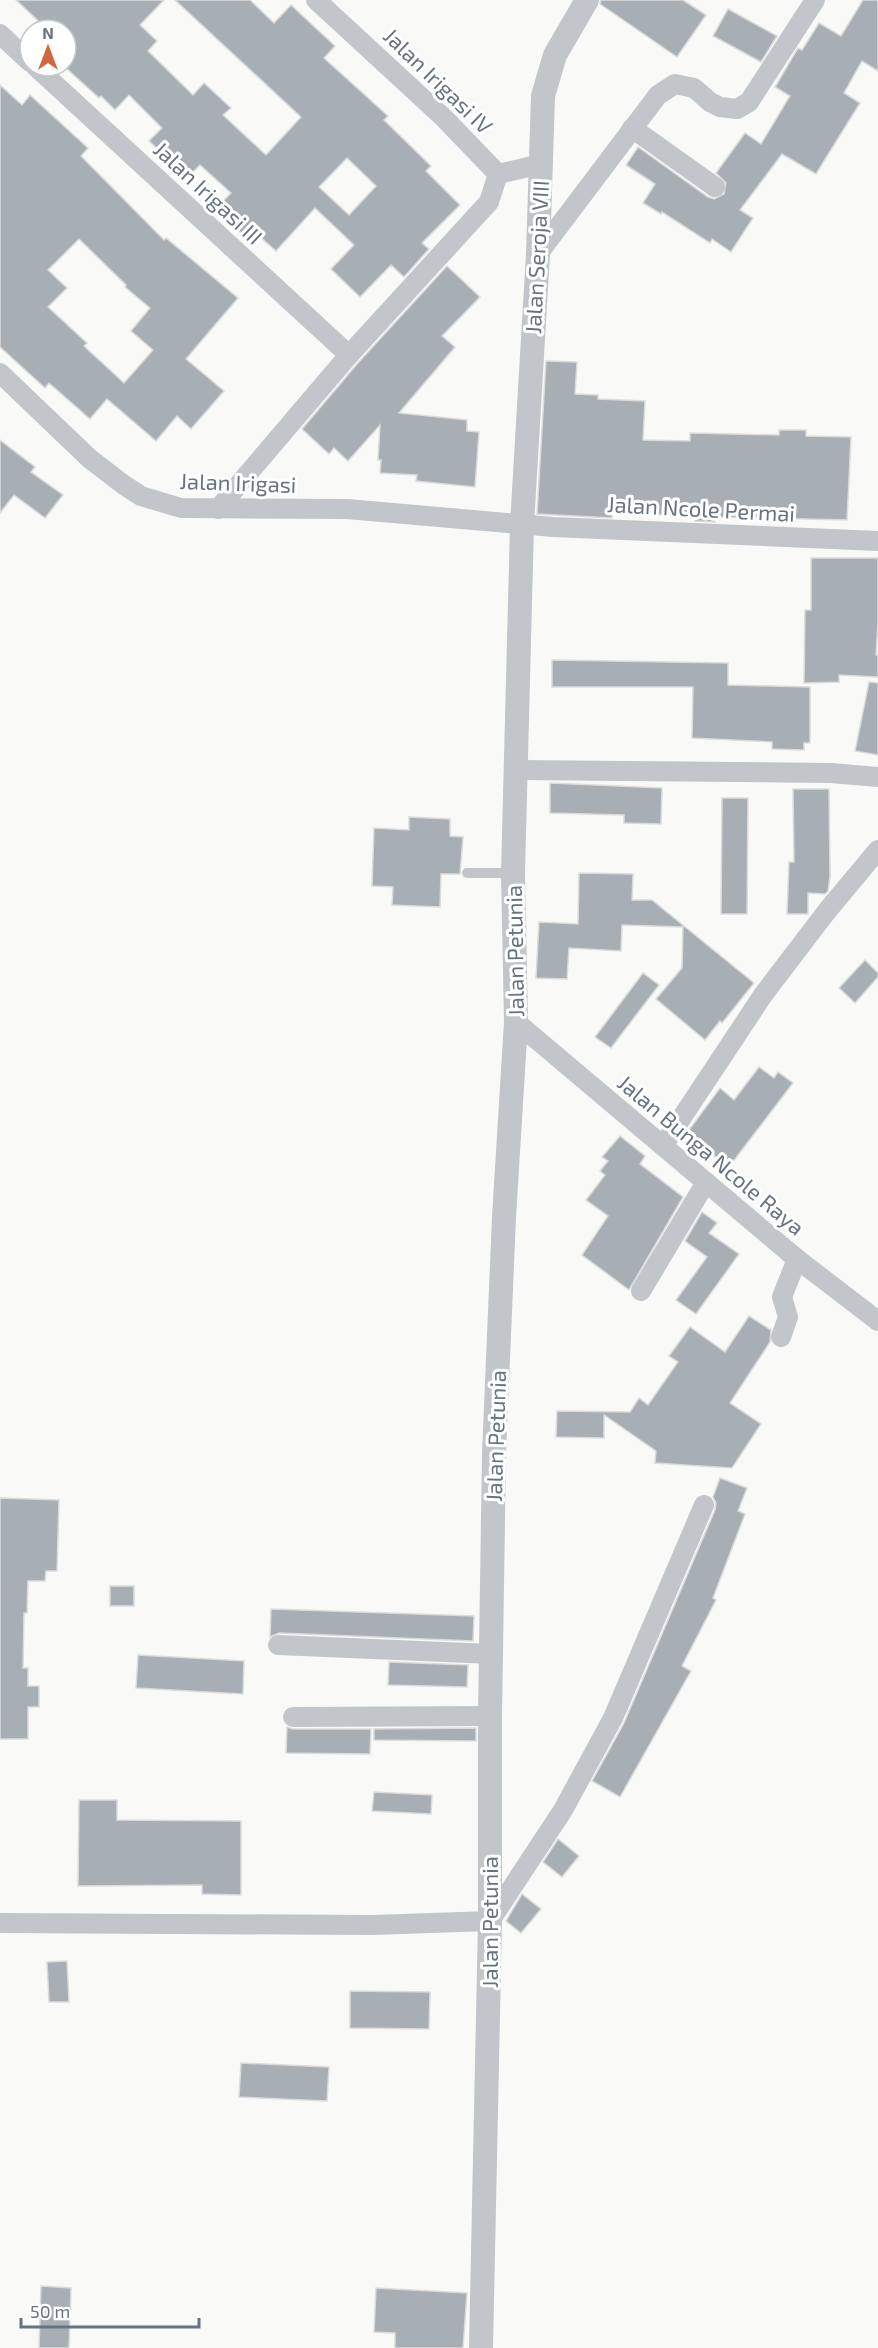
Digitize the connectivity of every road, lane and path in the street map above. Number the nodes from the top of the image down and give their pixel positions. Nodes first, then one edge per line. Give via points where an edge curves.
1 (587, 0) edge
2 (815, 0) edge
3 (324, 2) edge
4 (0, 34) edge
5 (18, 51) edge
6 (48, 78) edge
7 (632, 128) junction
8 (541, 164) junction
9 (498, 174) junction
10 (715, 187) dead end
11 (538, 254) junction
12 (349, 355) junction
13 (0, 373) edge
14 (218, 509) junction
15 (522, 525) junction
16 (878, 541) edge
17 (517, 770) junction
18 (878, 777) edge
19 (878, 850) edge
20 (468, 873) dead end
21 (513, 873) junction
22 (516, 1022) junction
23 (663, 1146) junction
24 (706, 1182) junction
25 (797, 1259) junction
26 (642, 1291) dead end
27 (878, 1321) edge
28 (781, 1337) dead end
29 (704, 1505) dead end
30 (278, 1645) dead end
31 (492, 1654) junction
32 (490, 1716) junction
33 (293, 1717) dead end
34 (490, 1921) junction
35 (0, 1923) edge
36 (481, 2348) edge

1 - 8 street, Jalan Seroja VIII via 555,56 543,96
2 - 7 street via 749,102 737,109 720,107 694,88 675,84 658,95
3 - 9 street, Jalan Irigasi IV
4 - 5 street
6 - 12 street, Jalan Irigasi III
7 - 10 street
7 - 11 street
8 - 9 street
8 - 11 street, Jalan Seroja VIII
9 - 12 street via 489,202
11 - 15 street, Jalan Seroja VIII
12 - 14 street
13 - 14 street, Jalan Irigasi via 90,459 141,496 181,508
14 - 15 street, Jalan Irigasi via 347,509
15 - 16 street, Jalan Ncole Permai
15 - 17 street, Jalan Petunia
17 - 18 street via 831,773
17 - 21 street, Jalan Petunia
19 - 23 street via 763,995
20 - 21 lane
21 - 22 street, Jalan Petunia
22 - 23 street, Jalan Bunga Ncole Raya
22 - 31 street, Jalan Petunia via 494,1454
23 - 24 street, Jalan Bunga Ncole Raya
24 - 25 street, Jalan Bunga Ncole Raya
24 - 26 street
25 - 27 street, Jalan Bunga Ncole Raya
25 - 28 street via 782,1297 788,1317
29 - 34 street via 613,1718 563,1810
30 - 31 street
31 - 32 street, Jalan Petunia
32 - 33 street
32 - 34 street, Jalan Petunia
34 - 35 street via 372,1925
34 - 36 street, Jalan Petunia

